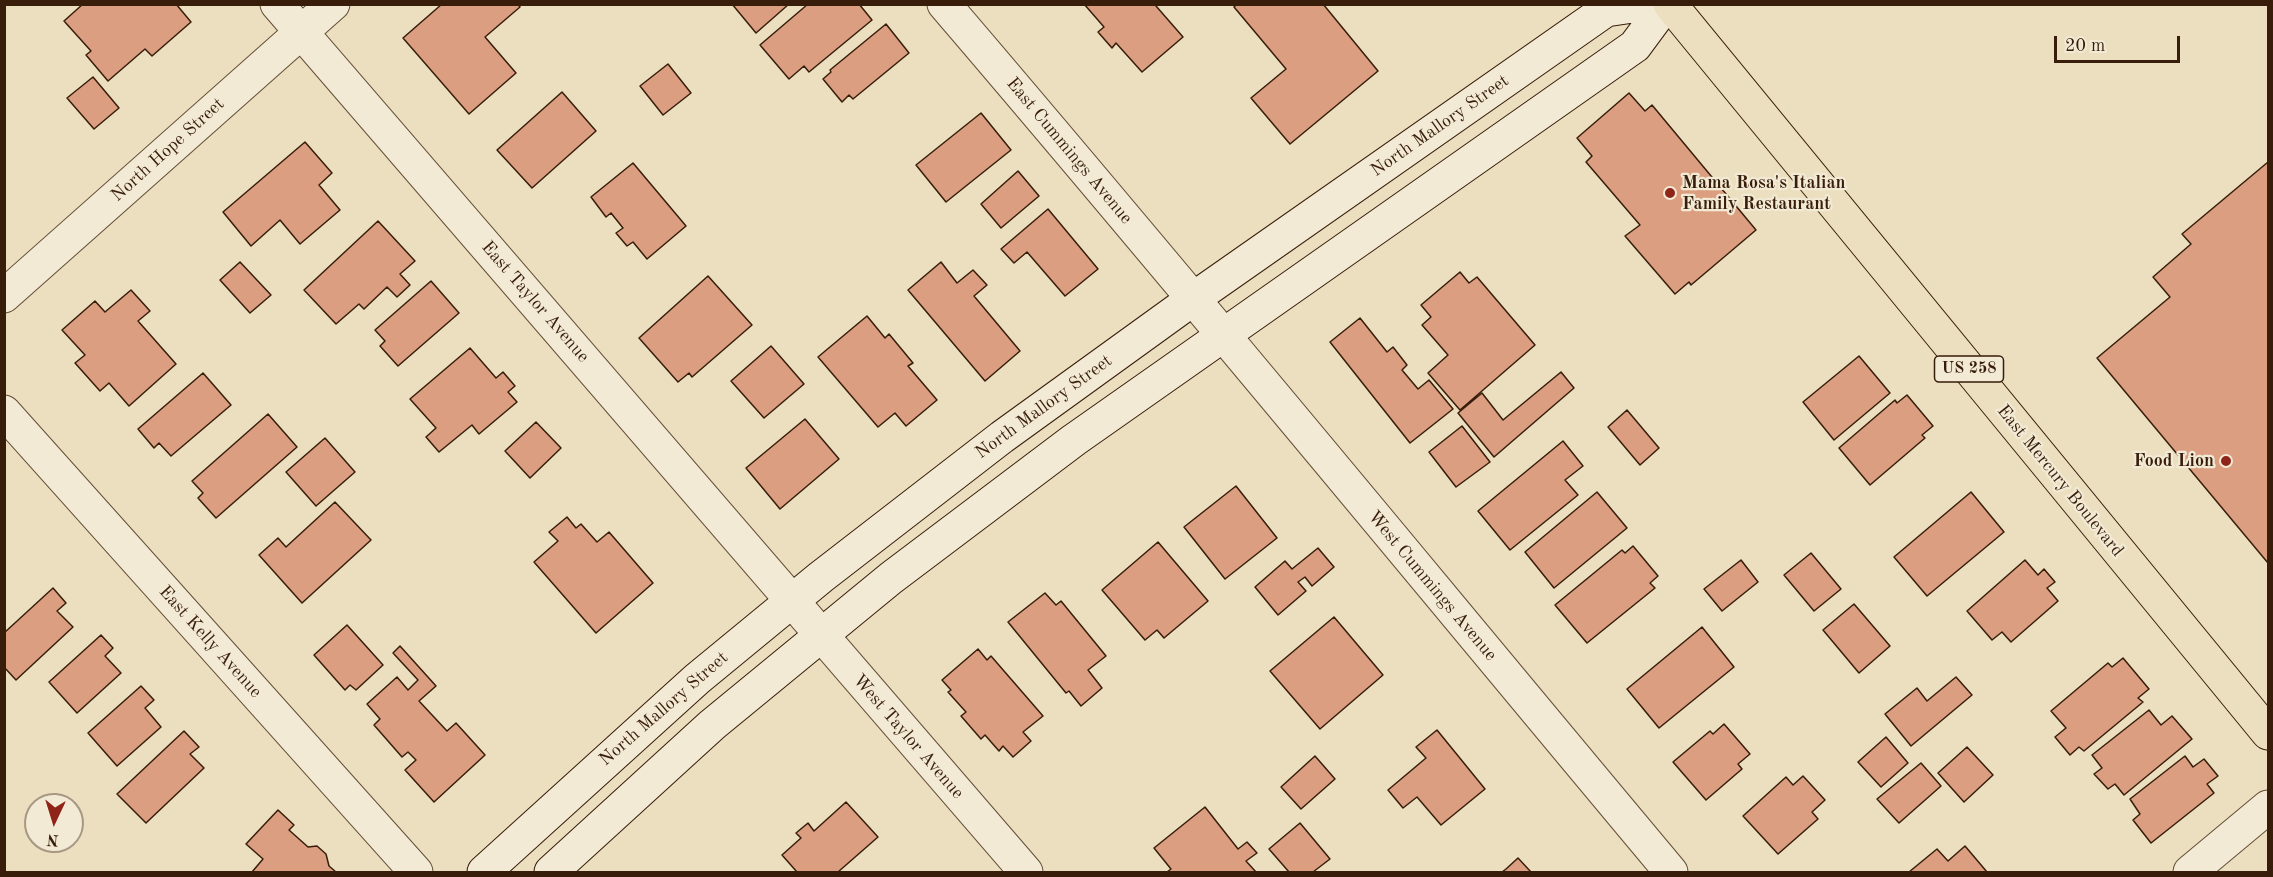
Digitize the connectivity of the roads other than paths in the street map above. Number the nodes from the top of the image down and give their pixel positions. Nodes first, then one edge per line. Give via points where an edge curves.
1 (278, 4) edge
2 (333, 4) edge
3 (944, 4) edge
4 (1646, 4) edge
5 (1666, 4) edge
6 (1671, 4) edge
7 (301, 32) junction
8 (4, 296) edge
9 (1193, 299) junction
10 (1222, 335) junction
11 (4, 412) edge
12 (792, 600) junction
13 (822, 636) junction
14 (2268, 733) edge
15 (2268, 807) edge
16 (416, 873) edge
17 (484, 873) edge
18 (551, 873) edge
19 (1026, 873) edge
20 (1671, 873) edge
21 (2190, 873) edge

1 - 7 street, East Taylor Avenue
2 - 7 street, North Hope Street
3 - 9 street, East Cummings Avenue
4 - 9 street, North Mallory Street via 1606,10
5 - 10 street via 1635,46
6 - 14 main road, East Mercury Boulevard / US 258
7 - 8 street, North Hope Street
7 - 12 street, East Taylor Avenue
9 - 10 street, West Cummings Avenue
9 - 12 street, North Mallory Street via 1002,437
10 - 13 street via 1074,440 900,571
10 - 20 street, West Cummings Avenue
11 - 16 street, East Kelly Avenue
12 - 13 street, West Taylor Avenue
12 - 17 street, North Mallory Street via 697,679
13 - 18 street via 712,724
13 - 19 street, West Taylor Avenue
15 - 21 street

